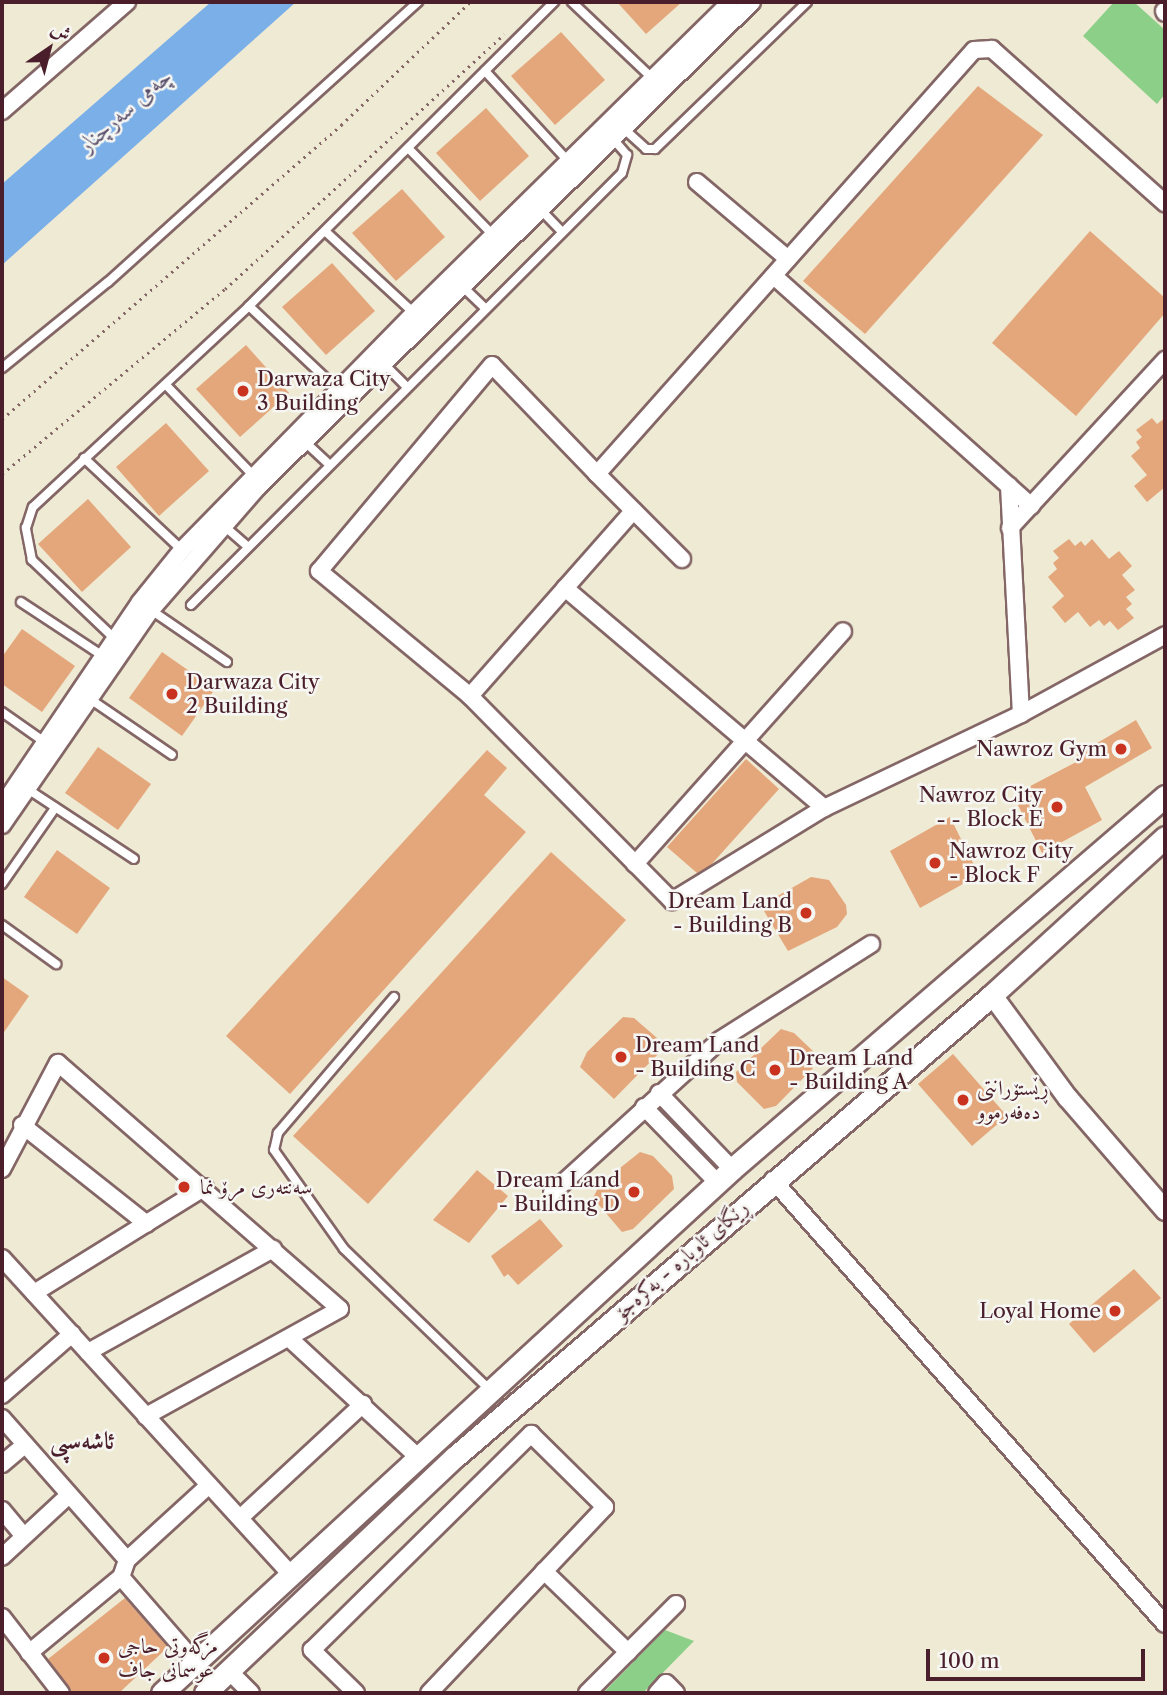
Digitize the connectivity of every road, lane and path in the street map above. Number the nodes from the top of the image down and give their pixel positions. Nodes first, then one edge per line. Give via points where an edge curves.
1 (127, 2) edge
2 (418, 2) edge
3 (470, 2) edge
4 (554, 2) edge
5 (572, 2) edge
6 (731, 2) edge
7 (752, 2) edge
8 (807, 2) edge
9 (508, 30) dead end
10 (485, 72) junction
11 (653, 79) junction
12 (2, 111) edge
13 (618, 133) junction
14 (409, 149) junction
15 (569, 162) junction
16 (696, 181) dead end
17 (1165, 203) edge
18 (540, 209) junction
19 (325, 231) junction
20 (562, 232) junction
21 (494, 236) junction
22 (788, 259) junction
23 (774, 276) junction
24 (462, 285) junction
25 (249, 306) junction
26 (485, 308) junction
27 (414, 313) junction
28 (1165, 360) edge
29 (383, 363) junction
30 (2, 368) edge
31 (166, 385) junction
32 (406, 386) junction
33 (338, 390) junction
34 (2, 419) edge
35 (303, 441) junction
36 (85, 458) junction
37 (328, 463) junction
38 (2, 474) edge
39 (597, 474) junction
40 (253, 475) junction
41 (1009, 486) junction
42 (1031, 506) junction
43 (634, 511) junction
44 (223, 525) junction
45 (1010, 528) junction
46 (246, 545) junction
47 (182, 550) junction
48 (682, 559) dead end
49 (565, 588) junction
50 (21, 602) dead end
51 (191, 605) dead end
52 (146, 606) junction
53 (843, 631) dead end
54 (1165, 635) edge
55 (115, 639) junction
56 (103, 656) junction
57 (227, 662) dead end
58 (470, 696) junction
59 (90, 699) junction
60 (2, 712) edge
61 (1021, 714) junction
62 (46, 743) junction
63 (743, 743) junction
64 (172, 755) dead end
65 (23, 786) junction
66 (1165, 796) edge
67 (2, 806) edge
68 (55, 808) junction
69 (824, 808) junction
70 (2, 825) edge
71 (1165, 837) edge
72 (134, 859) dead end
73 (635, 864) junction
74 (2, 884) edge
75 (2, 925) edge
76 (872, 944) dead end
77 (56, 964) dead end
78 (992, 995) junction
79 (394, 997) dead end
80 (659, 1093) junction
81 (644, 1107) junction
82 (22, 1125) junction
83 (2, 1169) edge
84 (725, 1176) junction
85 (773, 1180) junction
86 (205, 1187) junction
87 (552, 1193) dead end
88 (1165, 1210) edge
89 (147, 1224) junction
90 (273, 1249) junction
91 (2, 1258) edge
92 (34, 1293) junction
93 (72, 1334) junction
94 (289, 1338) junction
95 (88, 1352) junction
96 (2, 1395) edge
97 (482, 1396) junction
98 (363, 1404) junction
99 (146, 1416) junction
100 (2, 1418) edge
101 (489, 1427) junction
102 (439, 1435) junction
103 (25, 1445) junction
104 (416, 1455) junction
105 (456, 1456) junction
106 (2, 1464) edge
107 (209, 1485) junction
108 (69, 1495) junction
109 (2, 1510) edge
110 (240, 1518) junction
111 (24, 1536) junction
112 (2, 1557) edge
113 (127, 1560) junction
114 (544, 1571) junction
115 (290, 1573) junction
116 (121, 1577) junction
117 (676, 1604) dead end
118 (2, 1617) edge
119 (1165, 1624) edge
120 (628, 1652) junction
121 (29, 1653) junction
122 (195, 1662) junction
123 (229, 1671) junction
124 (61, 1693) edge
125 (162, 1693) edge
126 (205, 1693) edge
127 (251, 1693) edge
128 (356, 1693) edge
129 (429, 1693) edge
130 (587, 1693) edge
131 (657, 1693) edge
132 (676, 1693) edge

1 - 12 street
2 - 30 lane via 108,282
3 - 34 path via 341,125
4 - 10 lane
5 - 11 lane
6 - 11 street
7 - 13 street
8 - 13 lane via 655,149 646,149
9 - 38 path via 225,289
10 - 14 lane
10 - 15 lane
11 - 15 street
13 - 18 street
13 - 20 lane via 627,155 626,168
14 - 19 lane
14 - 21 lane
15 - 21 street
16 - 22 street
17 - 22 street via 992,49 974,50
18 - 20 lane
18 - 24 street
19 - 25 lane
19 - 27 lane
20 - 26 lane
21 - 27 street
22 - 23 street
23 - 39 street
23 - 41 street
24 - 26 lane
24 - 29 street
25 - 31 lane
25 - 33 lane
26 - 32 lane
27 - 33 street
28 - 42 street
29 - 32 lane
29 - 35 street
31 - 36 lane
31 - 40 lane
32 - 37 lane
33 - 40 street
35 - 37 lane
35 - 44 street
36 - 47 lane
36 - 55 lane via 39,498 28,517 26,538 38,569
37 - 46 lane
39 - 43 street
39 - 58 street via 492,365 319,571
40 - 47 street
41 - 42 street
41 - 45 street
42 - 45 street
43 - 48 street
43 - 49 street
44 - 46 lane
44 - 52 street
45 - 61 street
46 - 51 lane
47 - 52 street
49 - 58 street
49 - 63 street
50 - 56 lane
52 - 55 street
52 - 57 lane
52 - 59 street
53 - 63 street
54 - 61 street
55 - 56 street
56 - 62 street
58 - 73 street
59 - 64 lane
59 - 65 street
60 - 62 lane
61 - 69 street
62 - 65 street
63 - 69 street
63 - 73 street
65 - 67 street
65 - 68 lane
65 - 70 street
66 - 84 main road
68 - 72 lane
68 - 74 lane
69 - 73 street via 672,901
71 - 78 main road, ڕێگای ئاوبارە - بەکرەجۆ
75 - 77 lane
76 - 80 street via 720,1040
78 - 85 main road, ڕێگای ئاوبارە - بەکرەجۆ
78 - 88 street via 1067,1097
79 - 97 lane via 278,1133 274,1150 344,1249
80 - 81 street
80 - 84 street
81 - 84 street
81 - 87 street
82 - 83 street
82 - 86 street via 58,1063
82 - 89 street
84 - 97 main road
85 - 101 main road, ڕێگای ئاوبارە - بەکرەجۆ
85 - 119 street
86 - 89 street
86 - 90 street
89 - 92 street
90 - 94 street via 340,1309
90 - 95 street
91 - 92 street
92 - 93 street
93 - 95 street
93 - 96 street
94 - 98 street
94 - 99 street
95 - 99 street
97 - 101 main road via 473,1421
97 - 102 main road
98 - 104 street
98 - 110 street
99 - 107 street
100 - 103 street
101 - 105 main road, ڕێگای ئاوبارە - بەکرەجۆ
102 - 104 main road
102 - 105 main road via 456,1434
103 - 106 street
103 - 108 street
104 - 115 main road
105 - 123 main road, ڕێگای ئاوبارە - بەکرەجۆ
107 - 110 street
107 - 113 street
108 - 111 street
108 - 113 street
109 - 111 street
110 - 115 street
111 - 112 street
113 - 116 street
114 - 120 street
114 - 128 street via 605,1507 531,1434 312,1650
114 - 129 street
115 - 122 main road
116 - 121 street
116 - 122 street
117 - 120 street
118 - 121 street
120 - 130 street
121 - 124 street
122 - 125 main road
123 - 126 main road, ڕێگای ئاوبارە - بەکرەجۆ
123 - 127 street
131 - 132 street via 666,1683

